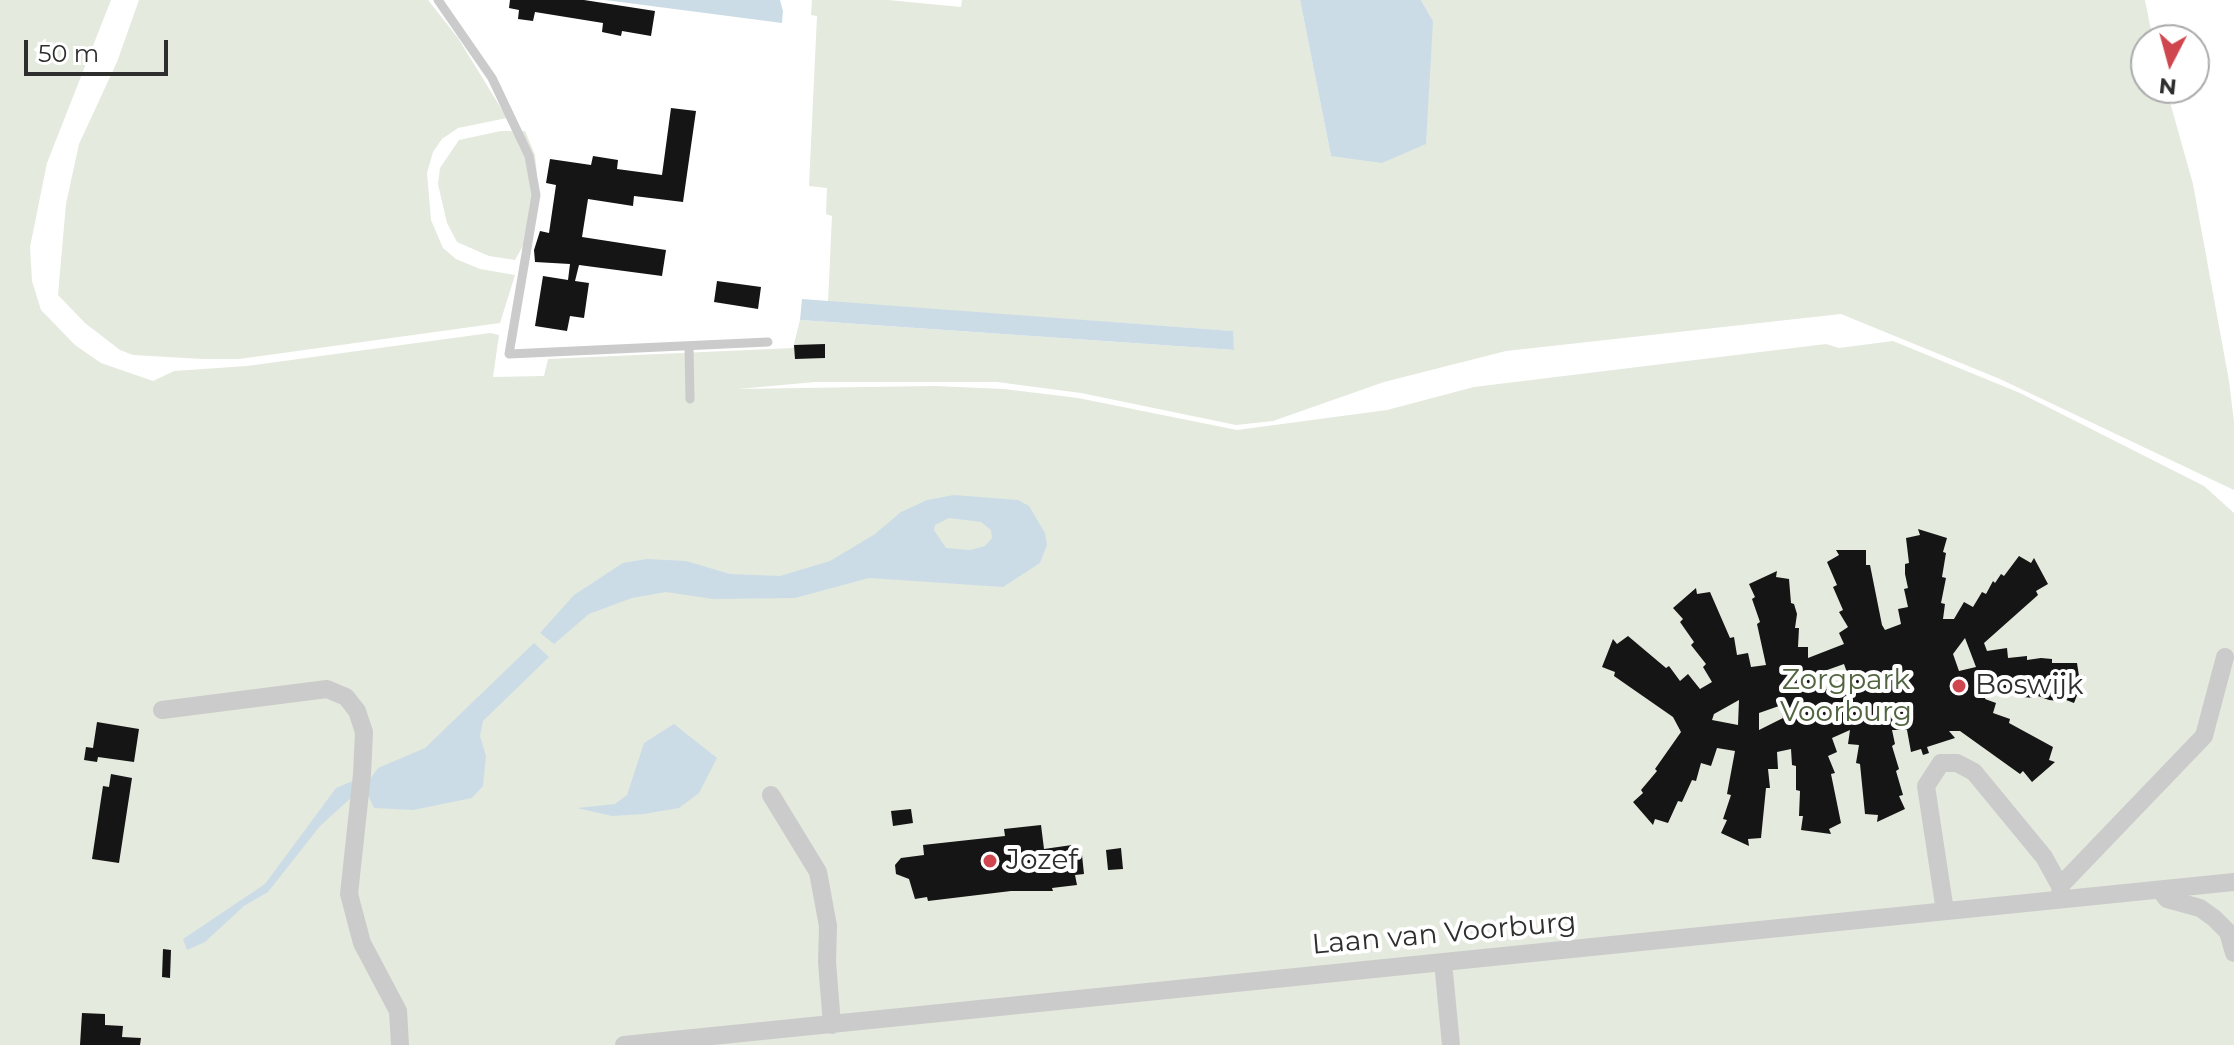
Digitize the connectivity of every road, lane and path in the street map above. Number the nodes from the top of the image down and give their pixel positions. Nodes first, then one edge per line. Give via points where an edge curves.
1 (438, 0) edge
2 (768, 342) dead end
3 (689, 346) junction
4 (690, 399) dead end
5 (2225, 657) dead end
6 (162, 710) dead end
7 (771, 795) dead end
8 (2234, 882) edge
9 (2160, 890) junction
10 (2061, 893) junction
11 (1945, 911) junction
12 (2234, 953) edge
13 (1443, 962) junction
14 (832, 1025) junction
15 (400, 1045) edge
16 (624, 1045) edge
17 (1451, 1045) edge

1 - 3 lane via 492,78 529,156 536,195 509,354
2 - 3 lane
3 - 4 lane
5 - 10 street via 2204,736
6 - 15 street via 327,689 346,697 357,711 364,732 349,894 362,943 398,1011
7 - 14 street via 818,872 828,926
8 - 9 street, Laan van Voorburg
9 - 10 street, Laan van Voorburg
9 - 12 street via 2167,899 2200,908 2214,918 2228,932
10 - 11 street, Laan van Voorburg
10 - 11 street via 2044,857 1974,772 1957,763 1941,763 1926,786
11 - 13 street, Laan van Voorburg
13 - 14 street, Laan van Voorburg
13 - 17 street
14 - 16 street, Laan van Voorburg

